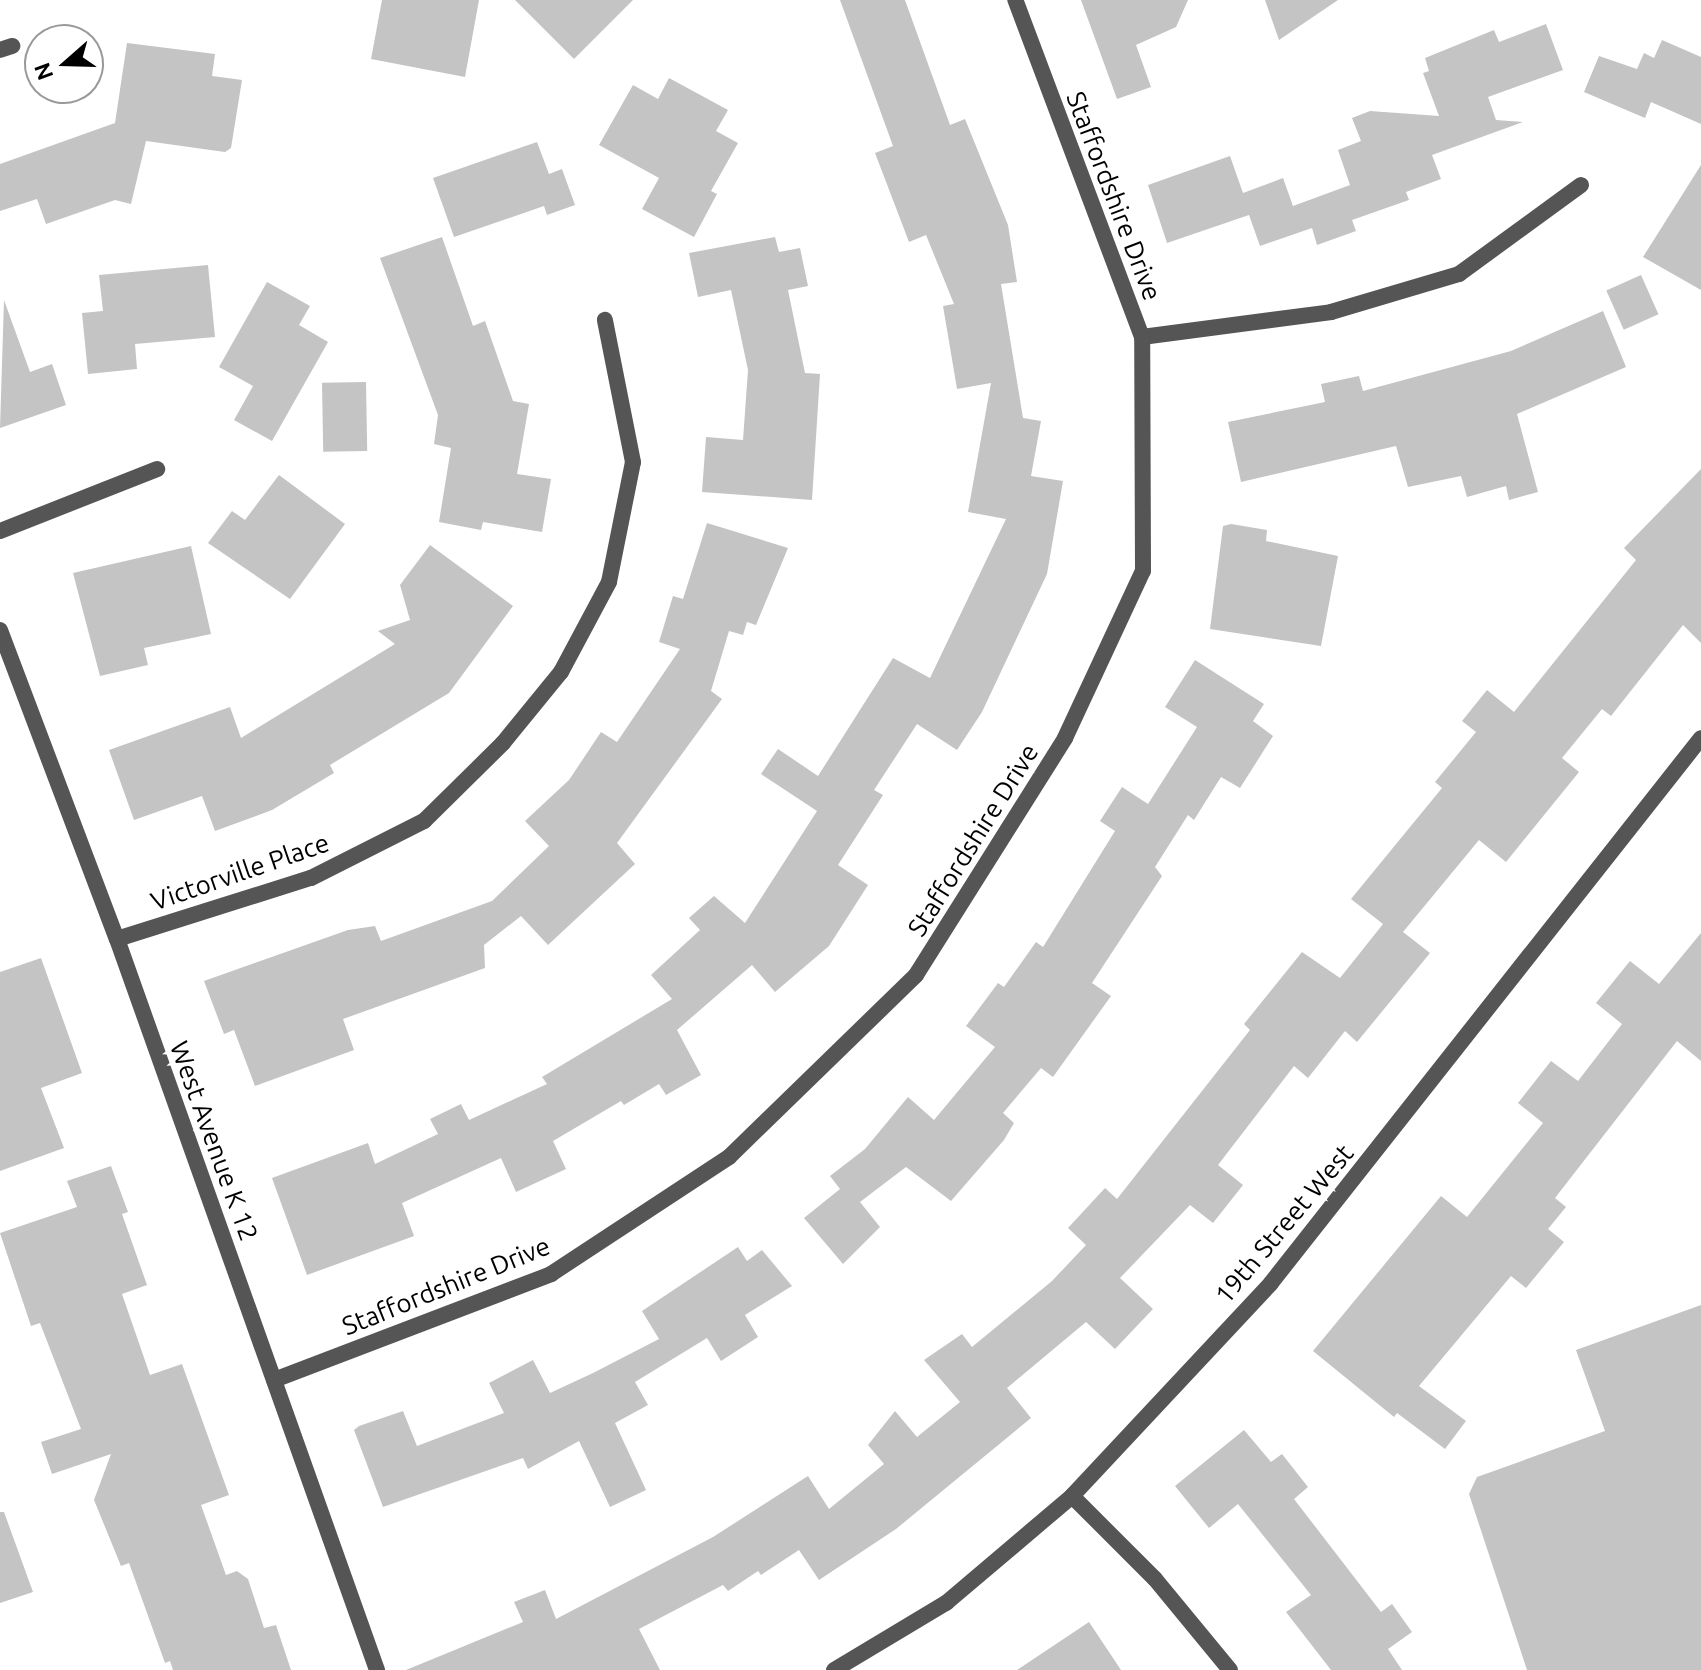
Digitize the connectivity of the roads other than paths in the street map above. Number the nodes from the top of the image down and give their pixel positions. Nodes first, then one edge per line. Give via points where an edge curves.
1 (1015, 0) edge
2 (1581, 185) dead end
3 (605, 320) dead end
4 (1142, 337) junction
5 (157, 469) dead end
6 (0, 531) edge
7 (0, 630) edge
8 (1701, 738) edge
9 (117, 939) junction
10 (274, 1380) junction
11 (1072, 1496) junction
12 (377, 1670) edge
13 (834, 1670) edge
14 (1230, 1670) edge

1 - 4 street, Staffordshire Drive
2 - 4 street via 1459,274 1331,312
3 - 9 street, Victorville Place via 633,462 609,582 561,672 503,743 424,821 311,878
4 - 10 street, Staffordshire Drive via 1143,571 1065,738 916,975 729,1157 551,1274
5 - 6 street
7 - 9 street, West Avenue K 12
8 - 11 street, 19th Street West via 1271,1283
9 - 10 street, West Avenue K 12
10 - 12 street, West Avenue K 12
11 - 13 street, 19th Street West via 946,1603
11 - 14 street via 1155,1579

